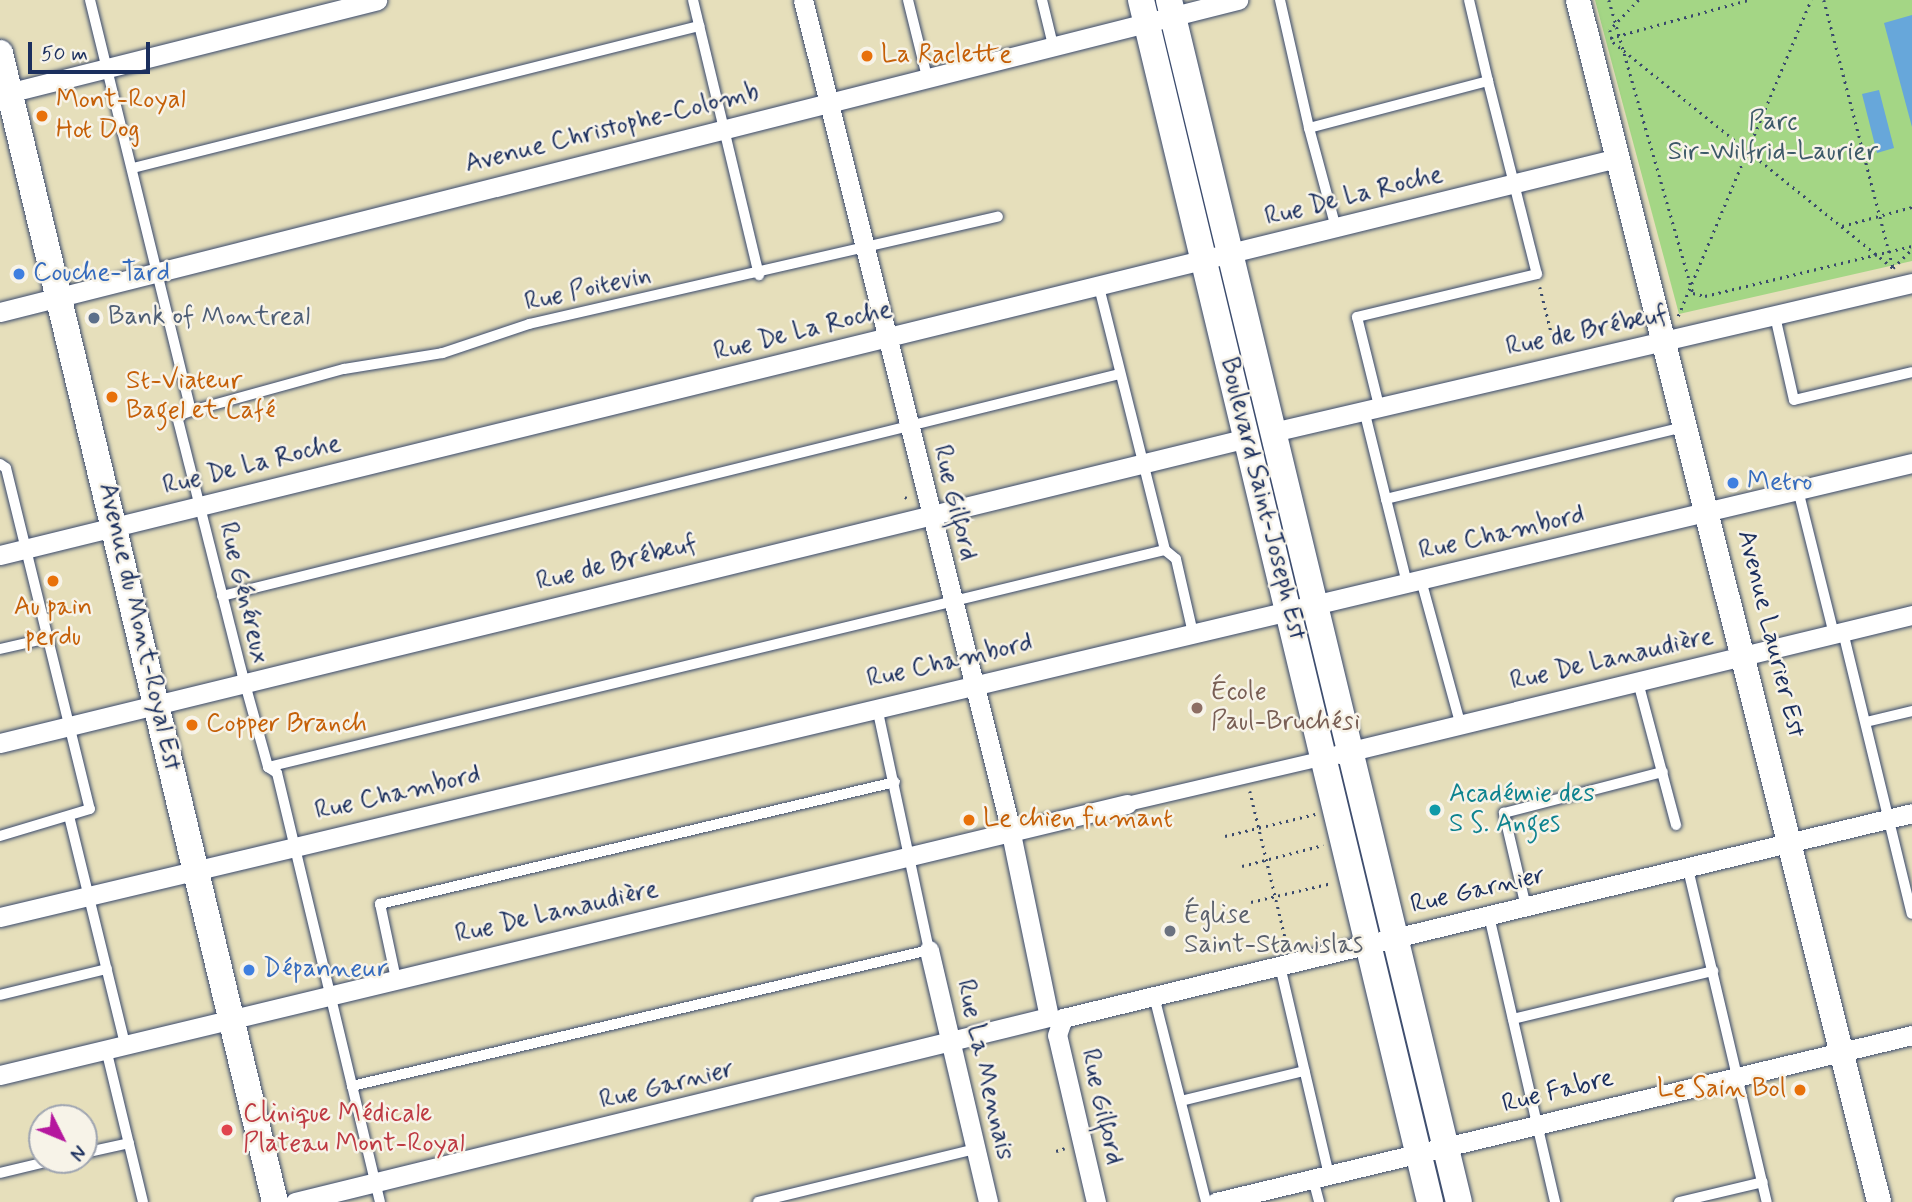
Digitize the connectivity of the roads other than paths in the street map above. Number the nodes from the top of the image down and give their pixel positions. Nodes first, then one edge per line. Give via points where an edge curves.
1 (90, 0) edge
2 (377, 0) edge
3 (693, 0) edge
4 (803, 0) edge
5 (908, 0) edge
6 (1042, 0) edge
7 (1238, 0) edge
8 (1280, 0) edge
9 (1469, 0) edge
10 (1578, 0) edge
11 (1172, 9) edge
12 (1143, 10) edge
13 (699, 26) junction
14 (1053, 45) junction
15 (0, 53) edge
16 (108, 68) junction
17 (927, 77) junction
18 (1488, 81) junction
19 (5, 94) edge
20 (829, 102) junction
21 (724, 128) junction
22 (1309, 128) junction
23 (1618, 158) junction
24 (133, 169) junction
25 (1516, 185) junction
26 (998, 217) dead end
27 (1336, 228) junction
28 (865, 250) junction
29 (1230, 254) junction
30 (1204, 261) junction
31 (155, 272) junction
32 (759, 275) junction
33 (1912, 283) edge
34 (1099, 287) junction
35 (58, 296) junction
36 (0, 312) edge
37 (1775, 316) junction
38 (888, 338) junction
39 (1667, 340) junction
40 (1912, 372) edge
41 (1119, 374) junction
42 (1371, 408) junction
43 (191, 411) junction
44 (908, 425) junction
45 (1688, 426) junction
46 (1273, 432) junction
47 (1247, 438) junction
48 (1144, 463) junction
49 (1912, 463) edge
50 (0, 464) edge
51 (1798, 490) junction
52 (1385, 499) junction
53 (200, 506) junction
54 (1709, 512) junction
55 (929, 515) junction
56 (115, 527) junction
57 (25, 549) junction
58 (1165, 550) junction
59 (0, 555) edge
60 (1414, 581) junction
61 (222, 596) junction
62 (951, 602) junction
63 (1303, 608) junction
64 (1912, 615) edge
65 (1194, 633) junction
66 (1839, 633) junction
67 (47, 638) junction
68 (0, 649) edge
69 (1745, 655) junction
70 (244, 681) junction
71 (1638, 682) junction
72 (972, 683) junction
73 (159, 703) junction
74 (877, 707) junction
75 (1912, 711) edge
76 (1866, 722) junction
77 (1460, 723) junction
78 (69, 726) junction
79 (0, 743) edge
80 (1350, 751) junction
81 (1324, 758) junction
82 (268, 767) junction
83 (1663, 772) junction
84 (895, 782) junction
85 (1127, 804) joint
86 (1912, 813) edge
87 (1889, 818) junction
88 (70, 820) junction
89 (1676, 825) dead end
90 (1010, 832) junction
91 (0, 836) edge
92 (1789, 842) junction
93 (294, 846) junction
94 (910, 856) junction
95 (1688, 869) junction
96 (194, 870) junction
97 (89, 895) junction
98 (1527, 907) junction
99 (1912, 914) edge
100 (1489, 916) junction
101 (0, 917) edge
102 (1395, 938) junction
103 (1369, 944) junction
104 (929, 950) junction
105 (1280, 966) junction
106 (107, 969) junction
107 (1713, 971) junction
108 (397, 979) junction
109 (331, 994) junction
110 (0, 995) edge
111 (1154, 996) junction
112 (231, 1018) junction
113 (1513, 1019) junction
114 (1054, 1020) junction
115 (1912, 1035) edge
116 (951, 1045) junction
117 (115, 1047) junction
118 (1840, 1052) junction
119 (1304, 1071) junction
120 (0, 1075) edge
121 (1738, 1076) junction
122 (352, 1086) junction
123 (1181, 1101) junction
124 (1536, 1124) junction
125 (129, 1143) junction
126 (1445, 1147) junction
127 (976, 1149) junction
128 (98, 1150) edge
129 (1419, 1153) junction
130 (28, 1166) edge
131 (0, 1173) edge
132 (1321, 1177) junction
133 (1763, 1182) junction
134 (378, 1193) edge
135 (143, 1202) edge
136 (275, 1202) edge
137 (295, 1202) edge
138 (758, 1202) edge
139 (988, 1202) edge
140 (1096, 1202) edge
141 (1206, 1202) edge
142 (1216, 1202) edge
143 (1319, 1202) edge
144 (1430, 1202) edge
145 (1459, 1202) edge
146 (1555, 1202) edge
147 (1679, 1202) edge
148 (1768, 1202) edge
149 (1879, 1202) edge

1 - 16 lane
2 - 16 street
3 - 13 lane
4 - 20 street, Rue Gilford
5 - 17 lane
6 - 14 lane
7 - 11 street, Avenue Christophe-Colomb
8 - 22 lane
9 - 18 lane
10 - 23 street, Avenue Laurier Est
11 - 12 street, Avenue Christophe-Colomb
11 - 29 main road, Boulevard Saint-Joseph Est
12 - 14 street, Avenue Christophe-Colomb
12 - 30 main road, Boulevard Saint-Joseph Est
13 - 21 lane
13 - 24 lane
14 - 17 street, Avenue Christophe-Colomb
15 - 19 main road, Avenue du Mont-Royal Est
16 - 19 street
16 - 24 lane
17 - 20 street, Avenue Christophe-Colomb
18 - 22 lane
18 - 25 lane
19 - 35 main road, Avenue du Mont-Royal Est
20 - 21 street, Avenue Christophe-Colomb
20 - 28 street, Rue Gilford
21 - 31 street, Avenue Christophe-Colomb
21 - 32 lane
22 - 27 lane
23 - 25 street, Rue De La Roche
23 - 39 street, Avenue Laurier Est
24 - 31 lane
25 - 27 street, Rue De La Roche
25 - 42 lane via 1537,274 1357,317
26 - 28 lane, Rue Poitevin
27 - 29 street, Rue De La Roche
28 - 32 lane, Rue Poitevin
28 - 38 street, Rue Gilford
29 - 30 street, Rue De La Roche
29 - 46 main road, Boulevard Saint-Joseph Est
30 - 34 street, Rue De La Roche
30 - 47 main road, Boulevard Saint-Joseph Est
31 - 35 street, Avenue Christophe-Colomb
31 - 43 lane
32 - 43 lane, Rue Poitevin via 529,324 443,353 344,369
33 - 37 street, Rue de Brébeuf
34 - 38 street, Rue De La Roche
34 - 41 lane
35 - 36 street, Avenue Christophe-Colomb
35 - 56 main road, Avenue du Mont-Royal Est
37 - 39 street, Rue de Brébeuf
37 - 40 lane via 1794,400
38 - 44 street, Rue Gilford
38 - 53 street, Rue De La Roche
39 - 42 street, Rue de Brébeuf
39 - 45 street, Avenue Laurier Est
41 - 44 lane
41 - 48 lane
42 - 46 street, Rue de Brébeuf
42 - 52 lane
43 - 53 lane, Rue Généreux via 177,416
44 - 55 street, Rue Gilford
44 - 61 lane
45 - 52 lane
45 - 54 street, Avenue Laurier Est
46 - 63 main road, Boulevard Saint-Joseph Est
47 - 48 street, Rue de Brébeuf
47 - 63 main road, Boulevard Saint-Joseph Est
48 - 55 street, Rue de Brébeuf
48 - 58 lane
49 - 51 street, Rue Chambord
50 - 57 lane
51 - 54 street, Rue Chambord
51 - 66 lane
52 - 60 lane
53 - 56 street, Rue De La Roche
53 - 61 lane, Rue Généreux
54 - 60 street, Rue Chambord
54 - 69 street, Avenue Laurier Est
55 - 62 street, Rue Gilford
55 - 70 street, Rue de Brébeuf
56 - 57 street, Rue De La Roche
56 - 73 main road, Avenue du Mont-Royal Est
57 - 59 street, Rue De La Roche
57 - 67 lane
58 - 62 lane
58 - 65 lane via 1176,559
60 - 63 street, Rue Chambord
60 - 77 lane
61 - 70 lane, Rue Généreux
62 - 72 street, Rue Gilford
62 - 82 lane
63 - 65 street, Rue Chambord
63 - 80 main road, Boulevard Saint-Joseph Est
63 - 81 main road, Boulevard Saint-Joseph Est
64 - 66 street, Rue De Lanaudière
65 - 72 street, Rue Chambord
66 - 69 street, Rue De Lanaudière
66 - 76 lane
67 - 68 lane
67 - 78 lane
69 - 71 street, Rue De Lanaudière
69 - 92 street, Avenue Laurier Est
70 - 73 street, Rue de Brébeuf
70 - 82 lane, Rue Généreux
71 - 77 street, Rue De Lanaudière
71 - 83 lane
72 - 74 street, Rue Chambord
72 - 90 street, Rue Gilford
73 - 78 street, Rue de Brébeuf
73 - 96 main road, Avenue du Mont-Royal Est
74 - 84 lane
74 - 93 street, Rue Chambord
75 - 76 lane
76 - 87 lane
77 - 80 street, Rue De Lanaudière
78 - 79 street, Rue de Brébeuf
78 - 88 lane via 90,809
80 - 81 street, Rue De Lanaudière
80 - 102 main road, Boulevard Saint-Joseph Est
81 - 85 street
81 - 103 main road, Boulevard Saint-Joseph Est
82 - 93 lane, Rue Généreux via 277,773
83 - 89 lane
83 - 98 lane via 1504,813
84 - 94 lane
84 - 108 lane via 380,904
85 - 90 street, Rue De Lanaudière
86 - 87 street, Rue Garnier
87 - 92 street, Rue Garnier
87 - 99 lane
88 - 91 lane
88 - 97 lane
90 - 94 street, Rue De Lanaudière
90 - 114 street, Rue Gilford
92 - 95 street, Rue Garnier
92 - 118 street, Avenue Laurier Est
93 - 96 street, Rue Chambord
93 - 109 lane, Rue Généreux
94 - 104 lane
94 - 108 street, Rue De Lanaudière
95 - 98 street, Rue Garnier
95 - 107 lane
96 - 97 street, Rue Chambord
96 - 112 main road, Avenue du Mont-Royal Est
97 - 101 street, Rue Chambord
97 - 106 lane
98 - 100 street, Rue Garnier
100 - 102 street, Rue Garnier
100 - 113 lane
102 - 103 street, Rue Garnier
102 - 126 main road, Boulevard Saint-Joseph Est
103 - 105 street, Rue Garnier
103 - 129 main road, Boulevard Saint-Joseph Est
104 - 116 street, Rue La Mennais
104 - 122 lane
105 - 111 street, Rue Garnier
105 - 119 lane
106 - 110 lane
106 - 117 lane
107 - 113 lane
107 - 121 lane
108 - 109 street, Rue De Lanaudière
109 - 112 street, Rue De Lanaudière
109 - 122 lane, Rue Généreux
111 - 114 street, Rue Garnier
111 - 123 lane
112 - 117 street, Rue De Lanaudière
112 - 136 main road, Avenue du Mont-Royal Est
113 - 124 lane
114 - 116 street, Rue Garnier
114 - 140 street, Rue Gilford
115 - 118 street, Rue Fabre
116 - 127 street, Rue La Mennais
116 - 134 street, Rue Garnier
117 - 120 street, Rue De Lanaudière
117 - 125 lane
118 - 121 street, Rue Fabre
118 - 149 street, Avenue Laurier Est
119 - 123 lane
119 - 132 lane
121 - 124 street, Rue Fabre
121 - 133 lane
122 - 134 lane, Rue Généreux
123 - 141 lane
124 - 126 street, Rue Fabre
124 - 146 lane
125 - 128 lane
125 - 135 lane
126 - 129 street, Rue Fabre
126 - 145 main road, Boulevard Saint-Joseph Est
127 - 138 lane
127 - 139 street, Rue La Mennais
129 - 132 street, Rue Fabre
129 - 144 main road, Boulevard Saint-Joseph Est
130 - 131 lane
132 - 142 street, Rue Fabre
132 - 143 lane
133 - 147 lane
133 - 148 lane
134 - 137 street, Rue Garnier

